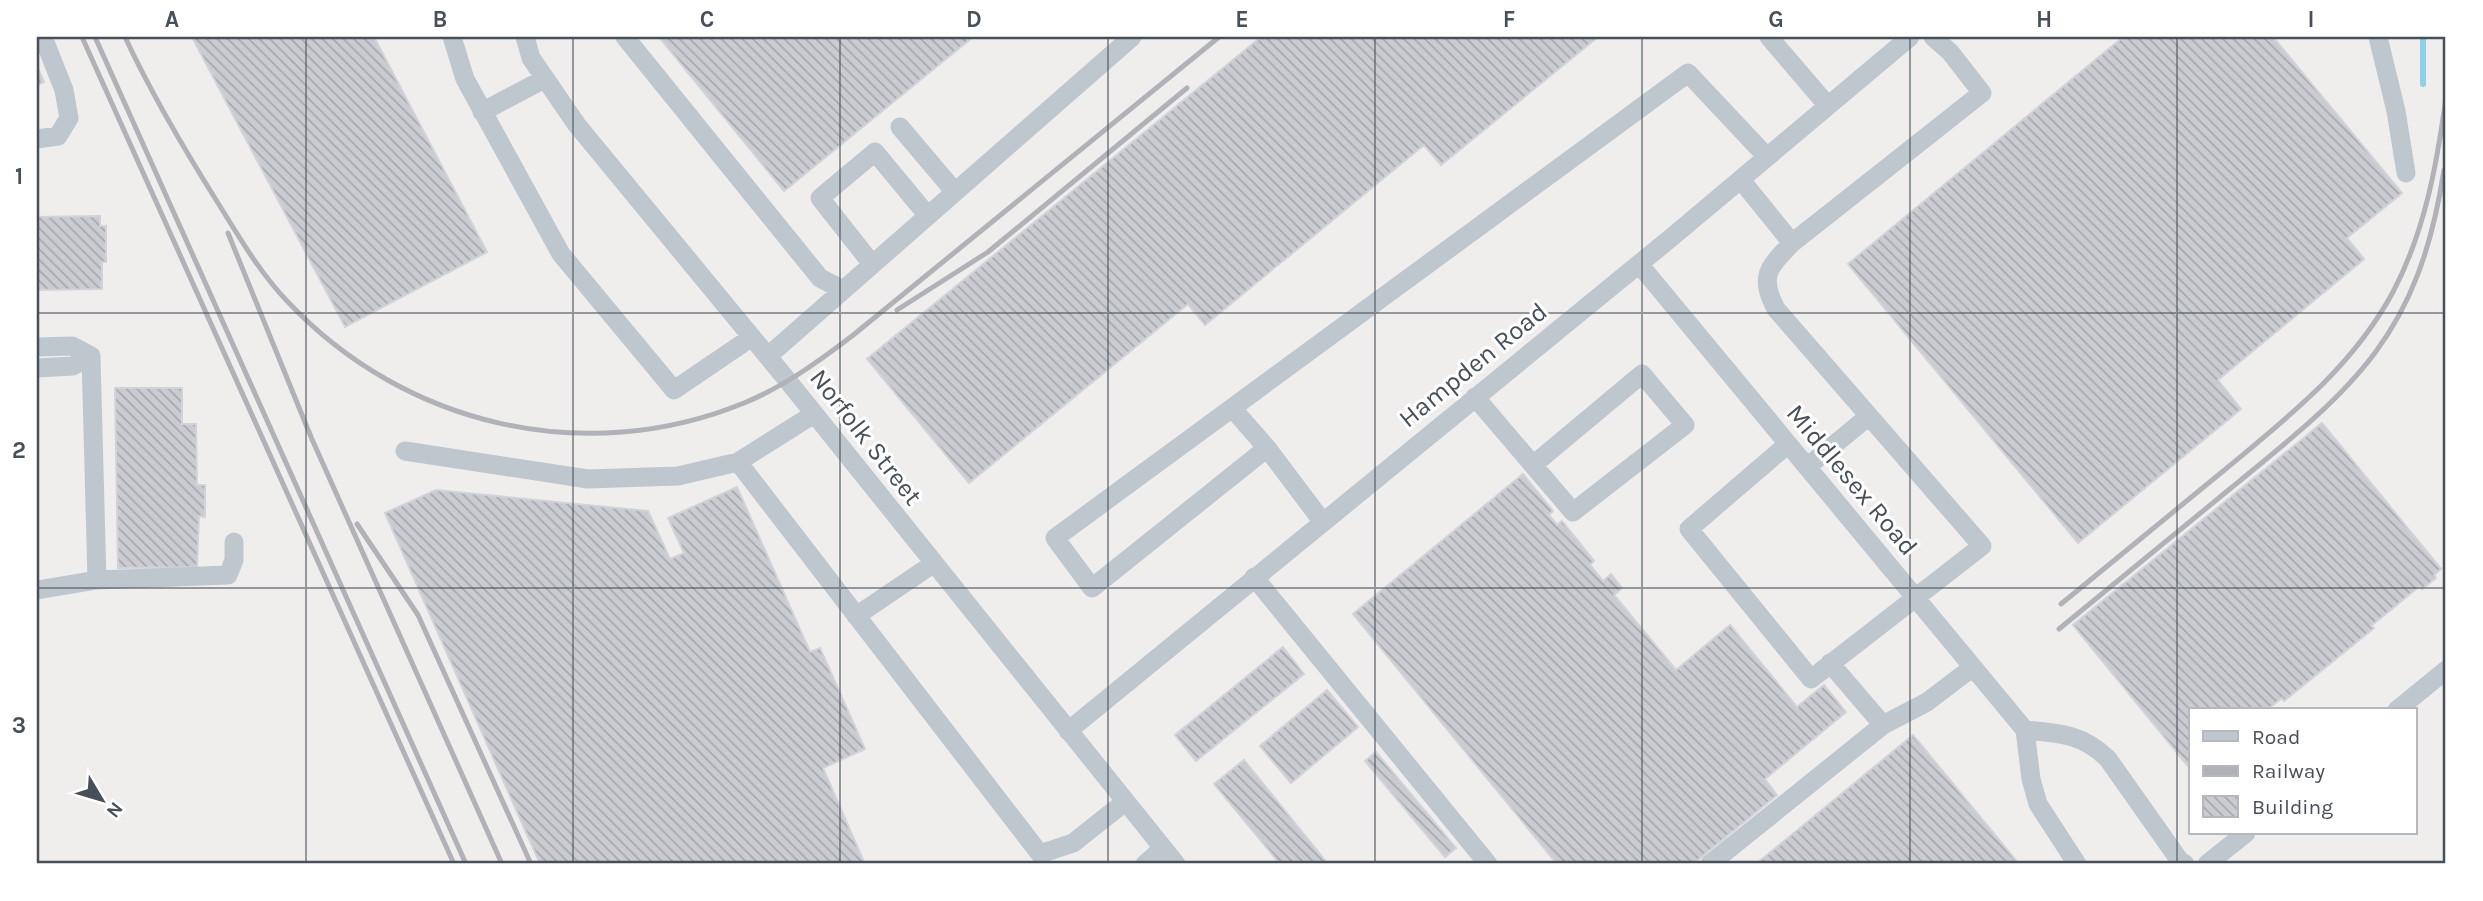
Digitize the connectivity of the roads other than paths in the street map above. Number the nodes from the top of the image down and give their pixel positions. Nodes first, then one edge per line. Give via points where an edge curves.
1 (43, 37) edge
2 (452, 37) edge
3 (525, 37) edge
4 (625, 37) edge
5 (1132, 37) edge
6 (1910, 37) edge
7 (1933, 37) edge
8 (2378, 37) edge
9 (1777, 40) edge
10 (544, 79) junction
11 (1828, 106) junction
12 (482, 112) junction
13 (900, 127) dead end
14 (37, 139) edge
15 (1767, 157) junction
16 (2406, 173) dead end
17 (1741, 180) junction
18 (955, 192) junction
19 (928, 216) junction
20 (1792, 243) junction
21 (872, 264) junction
22 (1639, 264) junction
23 (843, 290) junction
24 (752, 337) junction
25 (37, 347) edge
26 (92, 356) junction
27 (768, 356) junction
28 (37, 368) edge
29 (1475, 397) junction
30 (1232, 408) junction
31 (814, 414) junction
32 (1869, 416) junction
33 (1788, 444) junction
34 (1267, 448) junction
35 (405, 451) dead end
36 (738, 462) junction
37 (1533, 465) junction
38 (1807, 467) junction
39 (1322, 521) junction
40 (234, 542) dead end
41 (933, 564) junction
42 (1254, 577) junction
43 (97, 580) junction
44 (37, 590) edge
45 (1916, 598) junction
46 (856, 616) junction
47 (1829, 663) junction
48 (1973, 667) junction
49 (2446, 670) edge
50 (2399, 708) edge
51 (1883, 725) junction
52 (2025, 730) junction
53 (1068, 732) junction
54 (1125, 802) junction
55 (2245, 834) edge
56 (1163, 848) junction
57 (1145, 864) edge
58 (1176, 864) edge
59 (1488, 864) edge
60 (1710, 864) edge
61 (2077, 864) edge
62 (2185, 864) edge
63 (2207, 864) edge

1 - 14 street via 64,90 69,118 58,136
2 - 12 street via 465,79
3 - 10 street, Norfolk Street
4 - 23 street via 820,278
5 - 18 street
6 - 11 street, Hampden Road
7 - 20 street via 1982,93
8 - 16 street
9 - 11 street
10 - 12 street
10 - 24 street, Norfolk Street
11 - 15 street, Hampden Road
12 - 24 street via 561,254 674,390
13 - 18 street
15 - 17 street, Hampden Road
15 - 30 street via 1688,73
17 - 20 street
17 - 22 street, Hampden Road
18 - 19 street
19 - 21 street
19 - 21 street via 876,152 820,198
20 - 32 street via 1772,264 1767,292 1776,309
21 - 23 street
22 - 29 street, Hampden Road
22 - 33 street, Middlesex Road
23 - 27 street
24 - 27 street, Norfolk Street
25 - 26 street via 72,346
26 - 28 street via 73,366
26 - 43 street
27 - 31 street, Norfolk Street
29 - 37 street
29 - 39 street, Hampden Road
30 - 34 street
30 - 34 street via 1055,538 1092,588
31 - 36 street
31 - 41 street, Norfolk Street
32 - 38 street
32 - 45 street via 1982,545
33 - 38 street, Middlesex Road
33 - 47 street via 1689,529 1811,679
34 - 39 street
35 - 36 street via 588,479 678,476
36 - 46 street
37 - 37 street via 1573,512 1685,425 1642,374
38 - 45 street, Middlesex Road
39 - 42 street, Hampden Road
40 - 43 street via 228,575
41 - 46 street
41 - 53 street, Norfolk Street
42 - 53 street, Hampden Road
42 - 59 street
43 - 44 street
45 - 47 street
45 - 48 street, Middlesex Road
46 - 54 street via 1040,854 1073,843
47 - 51 street
48 - 51 street via 1927,702
48 - 52 street, Middlesex Road
49 - 50 street
51 - 60 street
52 - 61 street via 2038,804
52 - 62 street via 2074,734 2095,745
53 - 54 street, Norfolk Street
54 - 56 street, Norfolk Street
55 - 63 street
56 - 57 street
56 - 58 street, Norfolk Street

